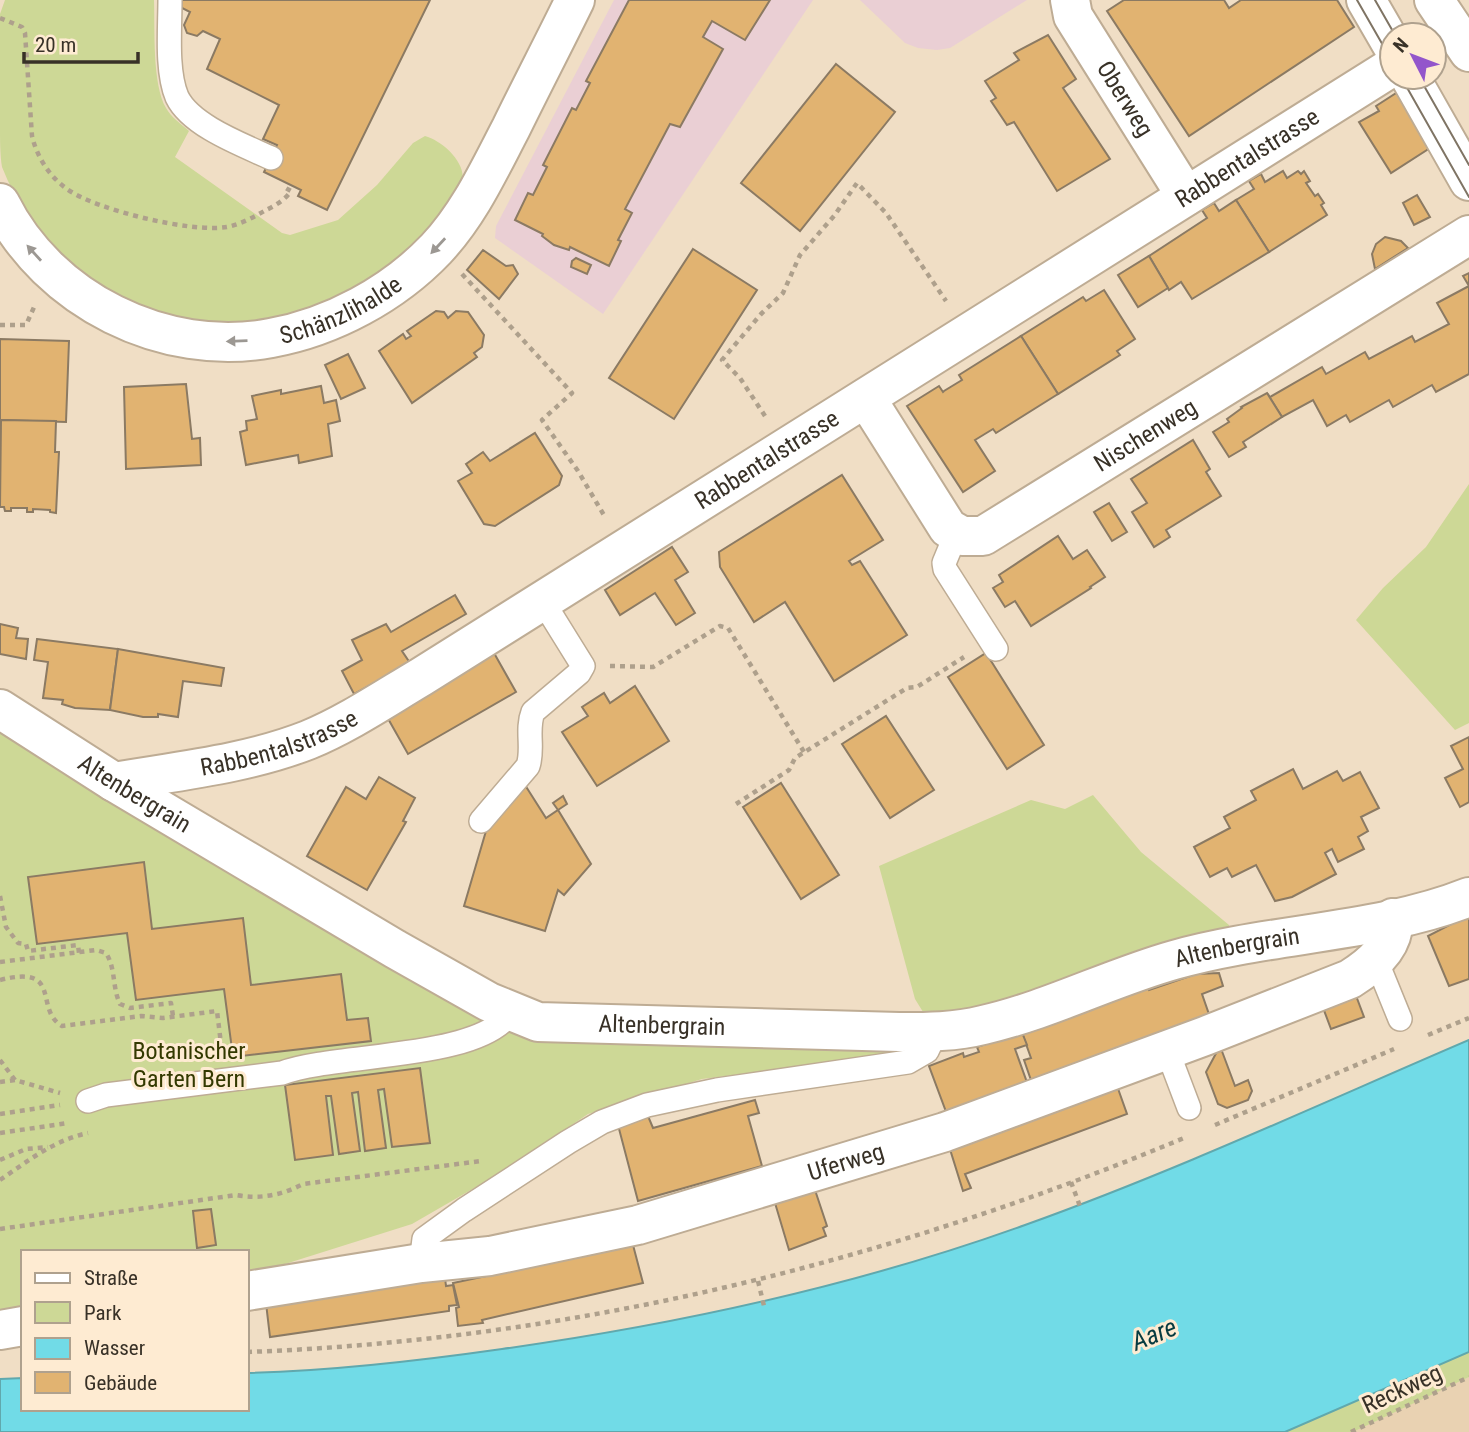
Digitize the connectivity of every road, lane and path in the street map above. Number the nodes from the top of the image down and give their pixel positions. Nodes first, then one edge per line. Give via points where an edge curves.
1 (170, 0) edge
2 (575, 0) edge
3 (1070, 0) edge
4 (1366, 0) edge
5 (0, 18) edge
6 (1378, 21) edge
7 (1378, 76) edge
8 (1418, 91) edge
9 (271, 158) dead end
10 (1469, 181) edge
11 (279, 185) dead end
12 (1186, 196) junction
13 (0, 203) edge
14 (1469, 235) edge
15 (935, 284) dead end
16 (485, 297) dead end
17 (36, 302) dead end
18 (0, 325) edge
19 (866, 398) junction
20 (757, 403) dead end
21 (596, 523) dead end
22 (956, 534) junction
23 (542, 600) junction
24 (996, 649) dead end
25 (969, 654) dead end
26 (583, 666) junction
27 (0, 709) edge
28 (804, 752) junction
29 (114, 782) junction
30 (736, 804) dead end
31 (481, 821) dead end
32 (0, 895) edge
33 (1469, 897) edge
34 (1, 903) edge
35 (1393, 918) junction
36 (79, 953) junction
37 (1376, 960) junction
38 (0, 962) edge
39 (0, 980) edge
40 (510, 1013) junction
41 (173, 1016) junction
42 (1469, 1018) edge
43 (1401, 1019) dead end
44 (936, 1032) junction
45 (1422, 1037) dead end
46 (1398, 1048) dead end
47 (1167, 1051) junction
48 (0, 1060) edge
49 (224, 1066) dead end
50 (15, 1080) junction
51 (0, 1082) edge
52 (88, 1101) junction
53 (1189, 1108) dead end
54 (0, 1114) edge
55 (75, 1122) dead end
56 (1211, 1127) dead end
57 (91, 1132) dead end
58 (0, 1133) edge
59 (1187, 1137) dead end
60 (49, 1147) junction
61 (0, 1160) edge
62 (482, 1161) dead end
63 (0, 1180) edge
64 (1072, 1182) junction
65 (1081, 1209) dead end
66 (0, 1229) edge
67 (421, 1263) junction
68 (758, 1281) junction
69 (248, 1291) edge
70 (764, 1306) dead end
71 (21, 1326) edge
72 (0, 1329) edge
73 (248, 1352) edge
74 (1469, 1377) edge
75 (1351, 1432) edge

1 - 9 lane via 171,70 183,106 217,131
2 -> 13 street, Schänzlihalde via 478,192 435,251 378,295 309,329 239,341 173,335 121,318 78,295 29,247
3 - 12 street, Oberweg via 1073,16
4 - 6 street
5 - 11 path via 22,27 25,33 36,150 53,177 74,194 168,223 212,228 239,224 269,209 291,191
7 - 12 street, Rabbentalstrasse
8 - 10 street
12 - 19 street, Rabbentalstrasse
14 - 22 street, Nischenweg via 990,533
15 - 20 path via 886,213 857,183 800,255 783,293 722,359
16 - 21 path via 572,393 542,420 606,517
17 - 18 path via 26,325
19 - 22 street
19 - 23 street, Rabbentalstrasse
22 - 24 lane via 945,569
23 - 26 lane
23 - 29 street, Rabbentalstrasse via 421,677 312,738 247,758
25 - 28 path
26 - 28 path via 653,667 724,626
26 - 31 lane via 533,712 528,766
27 - 29 street, Altenbergrain
28 - 30 path via 789,770
29 - 40 street, Altenbergrain
32 - 34 path
33 - 35 street, Altenbergrain
34 - 36 path via 6,927 28,951 78,945
35 - 37 street, Uferweg via 1390,941
35 - 44 street, Altenbergrain via 1173,960 1008,1018
36 - 38 path
36 - 41 path via 106,953 120,1004 130,1008 171,1003
37 - 43 lane
37 - 47 street, Uferweg via 1350,979
39 - 41 path via 24,976 39,982 52,1016 62,1026
40 - 44 street, Altenbergrain via 555,1024
40 - 52 lane via 486,1033 406,1054 300,1066 282,1073
41 - 49 path via 217,1010
42 - 45 path
44 - 67 lane via 927,1051 908,1062 717,1090 648,1105 602,1122 424,1239
46 - 56 path
47 - 53 lane
47 - 67 street, Uferweg via 945,1132 638,1225 490,1256
48 - 50 path
50 - 51 path
50 - 52 path
52 - 54 path
55 - 58 path
57 - 60 path
59 - 64 path
60 - 61 path via 26,1149
60 - 63 path
62 - 66 path via 303,1184 283,1194 236,1195
64 - 65 path
64 - 68 path via 902,1240
67 - 69 street, Uferweg
68 - 70 path
68 - 73 path via 495,1331
71 - 72 street
74 - 75 path, Reckweg

